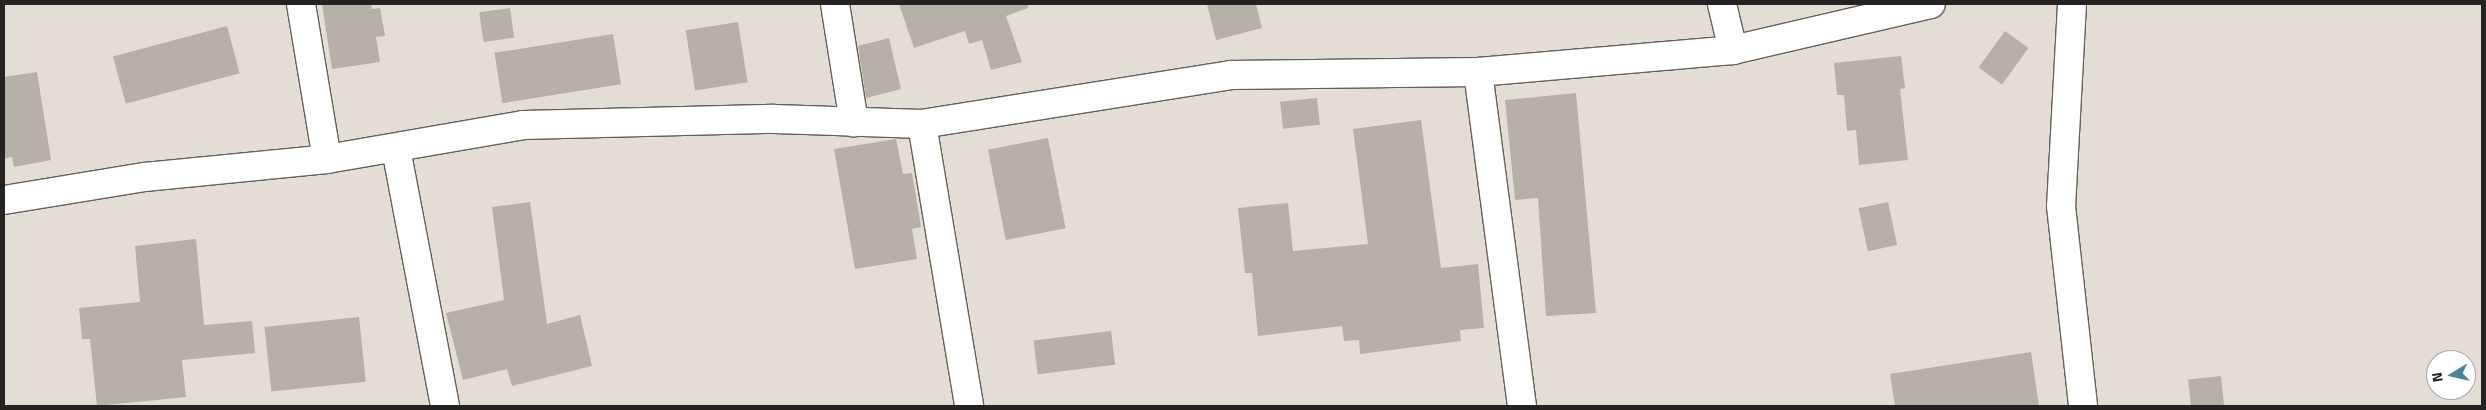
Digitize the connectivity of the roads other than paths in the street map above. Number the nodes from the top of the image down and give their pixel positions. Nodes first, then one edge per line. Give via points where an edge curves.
1 (301, 4) edge
2 (835, 4) edge
3 (1722, 4) edge
4 (1931, 4) edge
5 (2072, 4) edge
6 (1732, 50) junction
7 (1478, 72) junction
8 (854, 122) junction
9 (922, 124) junction
10 (396, 149) junction
11 (327, 159) junction
12 (4, 200) edge
13 (445, 406) edge
14 (970, 406) edge
15 (1522, 406) edge
16 (2084, 406) edge

1 - 11 street
2 - 8 street
3 - 6 street
4 - 6 street
5 - 16 street via 2061,206
6 - 7 street
7 - 9 street via 1231,75
7 - 15 street
8 - 9 street
8 - 10 street via 774,119 522,125
9 - 14 street
10 - 11 street
10 - 13 street
11 - 12 street via 145,177

